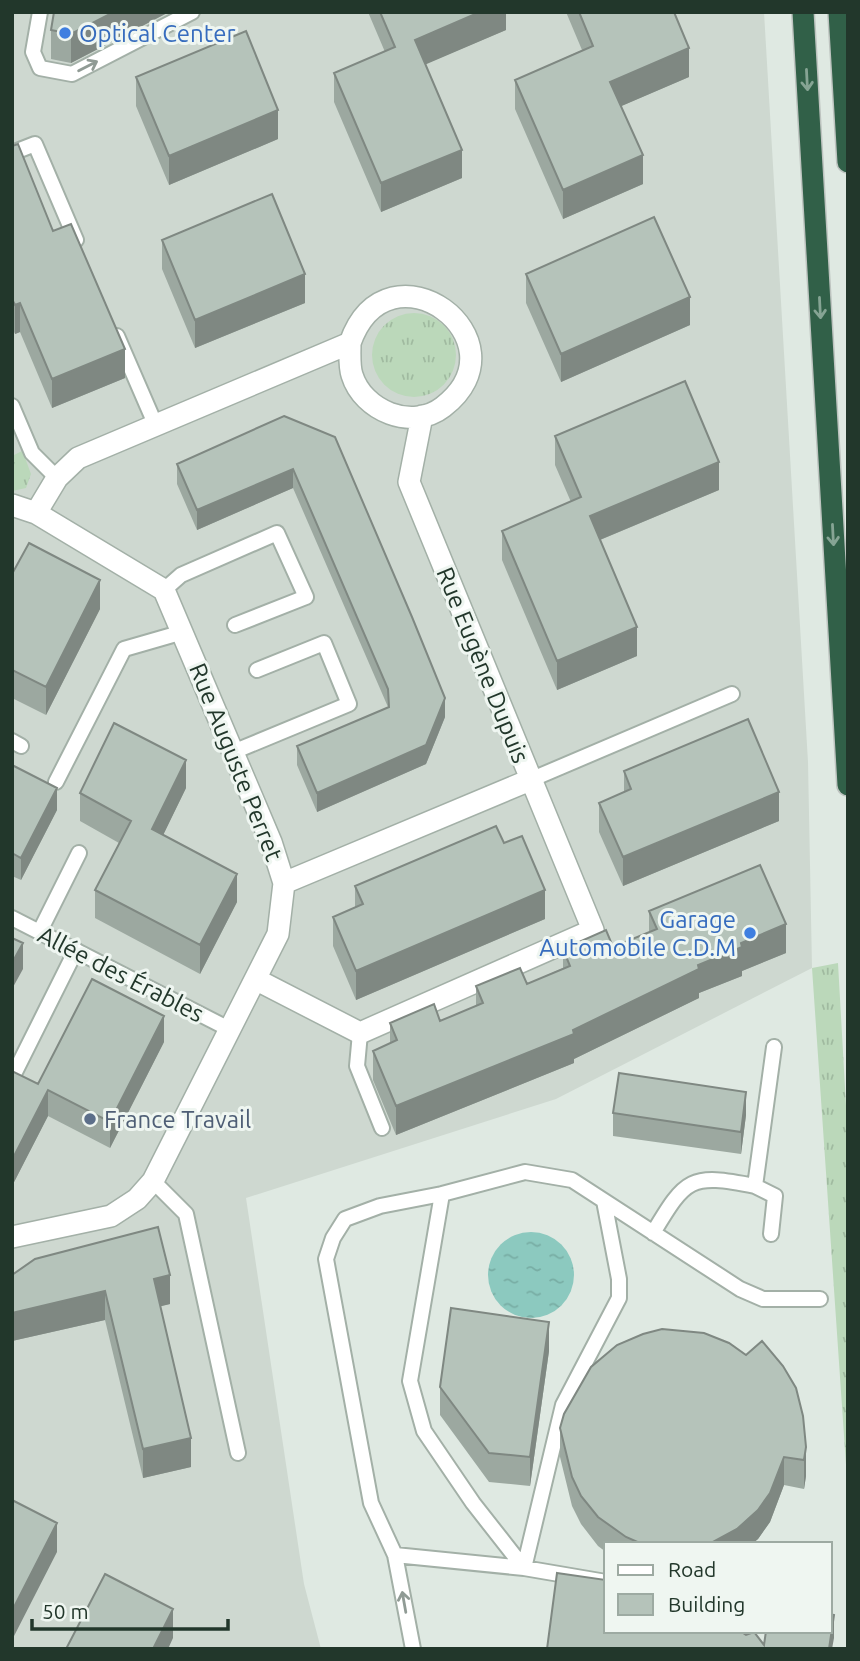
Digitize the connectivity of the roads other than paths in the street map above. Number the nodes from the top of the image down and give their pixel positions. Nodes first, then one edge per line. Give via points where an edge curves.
1 (40, 12) edge
2 (192, 12) edge
3 (803, 12) edge
4 (839, 12) edge
5 (12, 153) edge
6 (848, 162) edge
7 (83, 256) edge
8 (109, 317) edge
9 (350, 343) junction
10 (12, 406) edge
11 (422, 416) junction
12 (156, 426) junction
13 (57, 478) junction
14 (12, 505) edge
15 (36, 513) junction
16 (164, 590) junction
17 (235, 625) dead end
18 (183, 632) junction
19 (257, 670) dead end
20 (732, 695) dead end
21 (233, 752) junction
22 (530, 780) junction
23 (56, 782) dead end
24 (848, 785) edge
25 (79, 853) dead end
26 (284, 883) junction
27 (12, 918) edge
28 (40, 932) junction
29 (76, 950) junction
30 (257, 980) junction
31 (231, 1030) junction
32 (360, 1033) junction
33 (774, 1047) dead end
34 (12, 1078) edge
35 (382, 1128) dead end
36 (153, 1181) junction
37 (755, 1186) junction
38 (442, 1194) junction
39 (604, 1201) junction
40 (653, 1233) junction
41 (771, 1234) dead end
42 (12, 1237) edge
43 (820, 1299) dead end
44 (238, 1453) dead end
45 (395, 1555) junction
46 (524, 1568) junction
47 (604, 1582) edge
48 (412, 1649) edge

1 -> 2 lane via 33,52 40,68 72,74
3 -> 24 highway
4 - 6 highway
5 - 7 lane via 35,144
8 - 12 lane
9 - 11 street via 351,374 361,393 374,406 396,416
9 - 11 street via 366,315 384,301 428,298 454,315 470,348 464,384 441,409
9 - 12 street
10 - 13 lane via 32,453
11 - 22 street, Rue Eugène Dupuis via 409,482
12 - 13 street via 78,458
13 - 15 street
14 - 15 street
15 - 16 street
16 - 17 lane via 181,575 277,533 306,597
16 - 18 street, Rue Auguste Perret
18 - 21 street, Rue Auguste Perret
18 - 23 lane via 124,649
19 - 21 lane via 324,643 349,704
20 - 22 lane
21 - 26 street, Rue Auguste Perret
22 - 26 street, Rue Eugène Dupuis
22 - 32 street via 593,930
25 - 28 lane
26 - 30 street, Rue Auguste Perret via 278,934
27 - 28 lane, Allée des Érables
28 - 29 lane, Allée des Érables
29 - 31 lane, Allée des Érables
29 - 34 lane
30 - 31 street, Rue Auguste Perret
30 - 32 street
31 - 36 street, Rue Auguste Perret
32 - 35 lane via 357,1066
33 - 37 lane
36 - 42 street, Rue Auguste Perret via 111,1216
36 - 44 lane via 186,1214
37 - 40 lane via 718,1178 690,1182 674,1198
37 - 41 lane via 775,1196
38 - 39 lane via 525,1172 572,1180
38 - 45 lane via 380,1206 345,1219 326,1259 371,1503
38 - 46 lane via 410,1381 424,1431
39 - 40 lane
39 - 46 lane via 620,1279 619,1298 564,1405
40 - 43 lane via 763,1299
45 - 46 lane
48 -> 45 lane
46 - 47 lane

